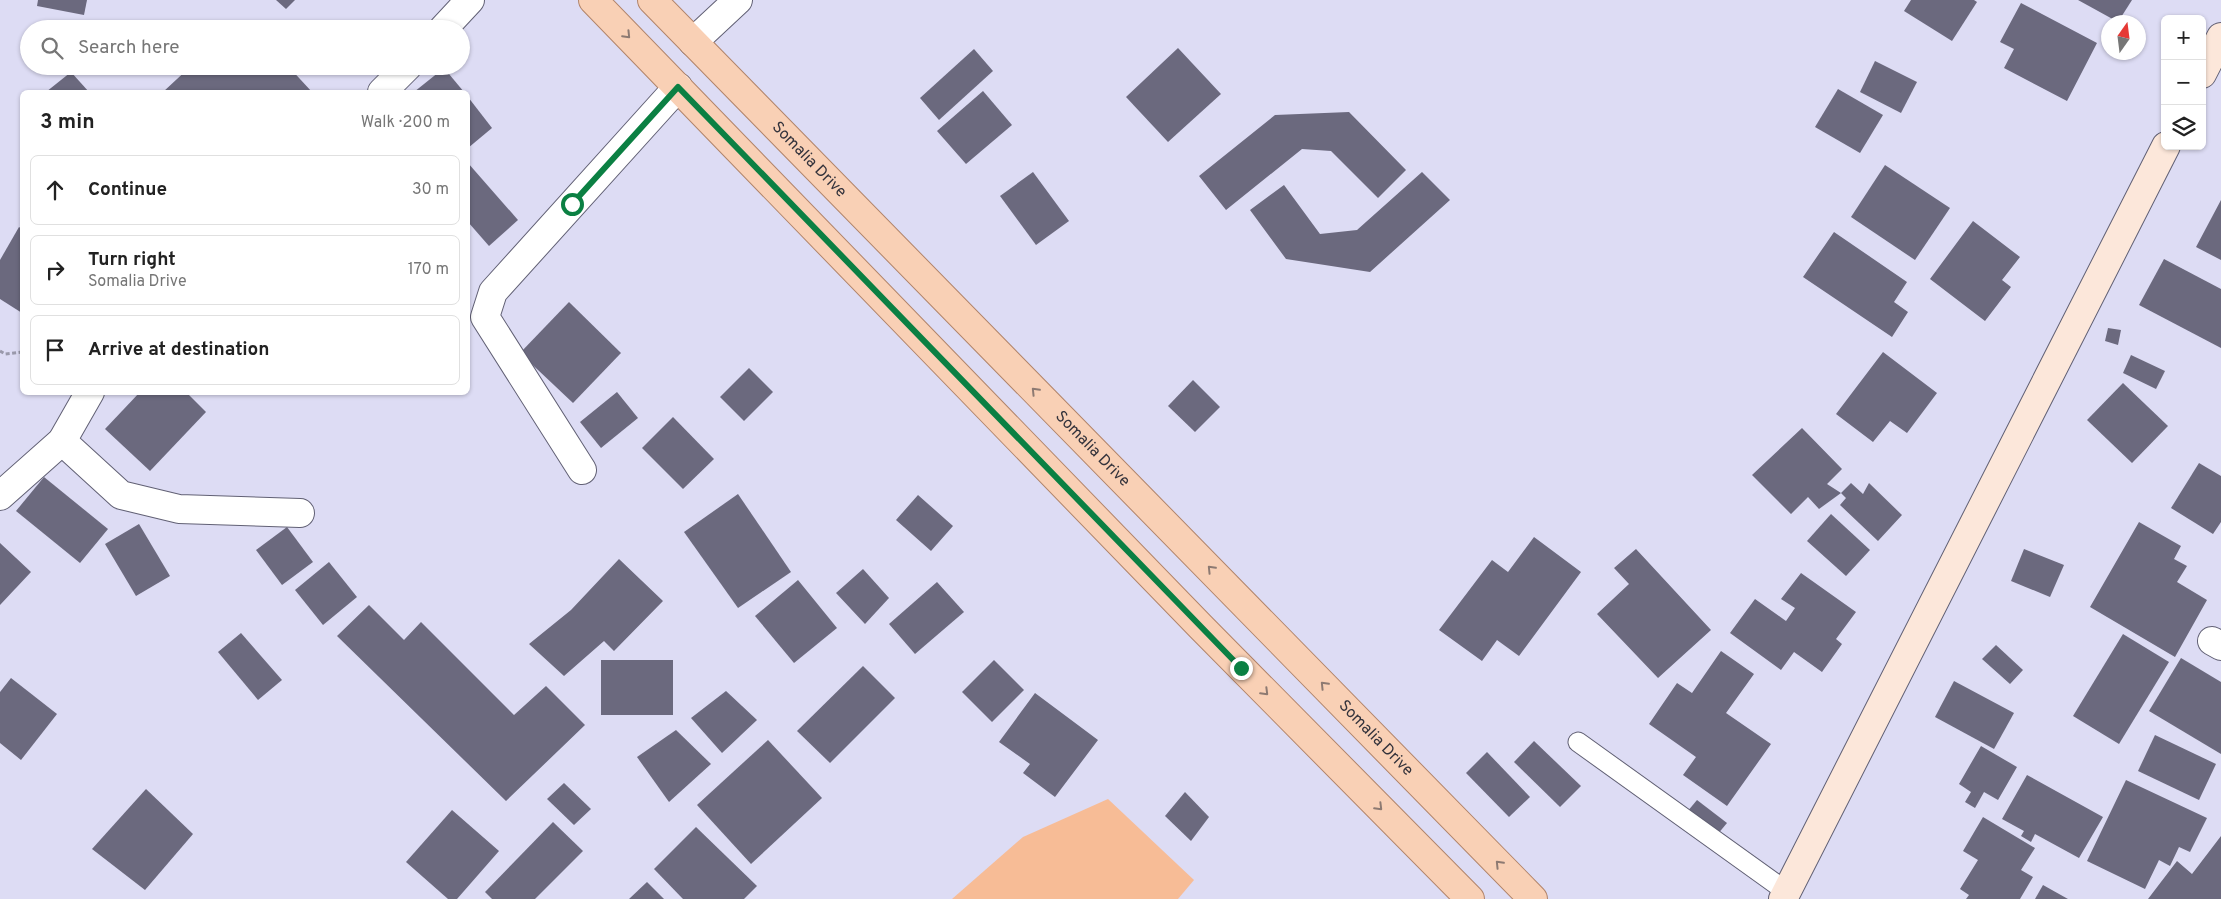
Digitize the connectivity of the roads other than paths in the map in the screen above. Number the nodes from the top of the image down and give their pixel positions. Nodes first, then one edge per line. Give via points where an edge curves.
1 (470, 0) edge
2 (593, 0) edge
3 (652, 0) edge
4 (738, 0) edge
5 (452, 20) edge
6 (2221, 37) edge
7 (693, 42) junction
8 (2206, 66) edge
9 (399, 75) edge
10 (678, 87) junction
11 (384, 90) edge
12 (2164, 150) edge
13 (88, 395) edge
14 (62, 441) junction
15 (582, 470) dead end
16 (0, 496) edge
17 (300, 513) dead end
18 (1578, 742) dead end
19 (1785, 895) edge
20 (1470, 899) edge
21 (1533, 899) edge

1 - 5 street
2 -> 10 main road
3 - 7 main road, Somalia Drive
4 - 7 street
6 - 8 main road
21 -> 7 main road, Somalia Drive
9 - 11 street
10 - 15 street via 493,292 485,317
10 -> 20 main road via 1201,627
12 - 19 main road
13 - 14 street
14 - 16 street
14 - 17 street via 121,495 179,509
18 - 19 lane

